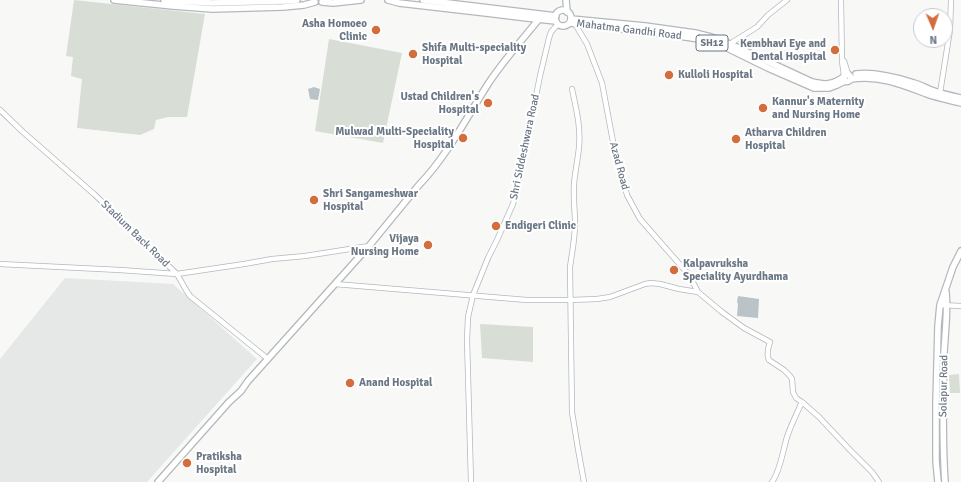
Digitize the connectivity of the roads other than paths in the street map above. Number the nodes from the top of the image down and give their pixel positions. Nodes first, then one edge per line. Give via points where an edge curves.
1 (114, 0) edge
2 (164, 0) edge
3 (297, 0) edge
4 (361, 0) edge
5 (388, 0) edge
6 (423, 0) edge
7 (566, 0) edge
8 (786, 0) edge
9 (841, 0) edge
10 (951, 0) edge
11 (314, 1) edge
12 (323, 1) edge
13 (466, 2) edge
14 (175, 3) edge
15 (567, 12) junction
16 (539, 20) junction
17 (557, 20) junction
18 (572, 22) junction
19 (728, 46) junction
20 (847, 77) junction
21 (572, 89) dead end
22 (940, 93) junction
23 (961, 98) edge
24 (961, 102) edge
25 (0, 110) edge
26 (369, 246) junction
27 (961, 251) edge
28 (0, 264) edge
29 (177, 274) junction
30 (334, 284) junction
31 (946, 289) junction
32 (698, 292) junction
33 (473, 295) junction
34 (570, 300) junction
35 (940, 305) junction
36 (947, 306) junction
37 (961, 306) edge
38 (268, 359) junction
39 (802, 402) junction
40 (158, 482) edge
41 (471, 482) edge
42 (584, 482) edge
43 (772, 482) edge
44 (880, 482) edge
45 (938, 482) edge
46 (945, 482) edge

1 - 14 main road
2 - 14 main road
3 - 14 main road
4 - 12 main road via 333,3
5 - 16 main road
6 - 13 main road
7 - 15 main road
8 - 19 street via 757,27
9 - 20 street via 843,65
10 - 22 street via 950,30
11 - 12 main road
11 - 14 main road via 304,5 283,7 212,9
13 - 17 main road
15 - 17 main road via 561,11
15 - 18 main road
16 - 17 main road
16 - 26 main road via 489,83 434,168
17 - 18 main road via 564,26
17 - 33 street, Shri Siddeshwara Road via 549,38 513,204
18 - 19 main road, Mahatma Gandhi Road / SH12 via 684,36
18 - 32 street, Azad Road via 586,44 602,83 614,147 627,195 640,219 689,275
19 - 20 main road, Mahatma Gandhi Road / SH12 via 768,68 814,88 834,87
20 - 22 main road, Mahatma Gandhi Road / SH12 via 876,74 916,83
20 - 24 main road, Mahatma Gandhi Road / SH12 via 879,79
21 - 34 street via 580,135 574,184 575,223 570,267
22 - 23 main road, Mahatma Gandhi Road / SH12
25 - 29 street, Stadium Back Road via 94,194
26 - 29 street
26 - 30 main road
27 - 31 main road, Solapur Road
28 - 29 street
29 - 38 street, Stadium Back Road via 190,296
30 - 33 street
30 - 38 main road
31 - 35 main road, Solapur Road
31 - 36 main road, Solapur Road
32 - 34 street via 651,283 610,297
32 - 39 street via 744,328 770,342 767,355 769,360 790,376 794,395
33 - 34 street via 527,300
33 - 41 street, Shri Siddeshwara Road via 468,317 467,340
34 - 42 street via 573,414
35 - 36 street
35 - 45 main road, Solapur Road via 936,404
36 - 37 street
36 - 46 main road, Solapur Road via 943,404
38 - 40 main road
39 - 43 street
39 - 44 street

